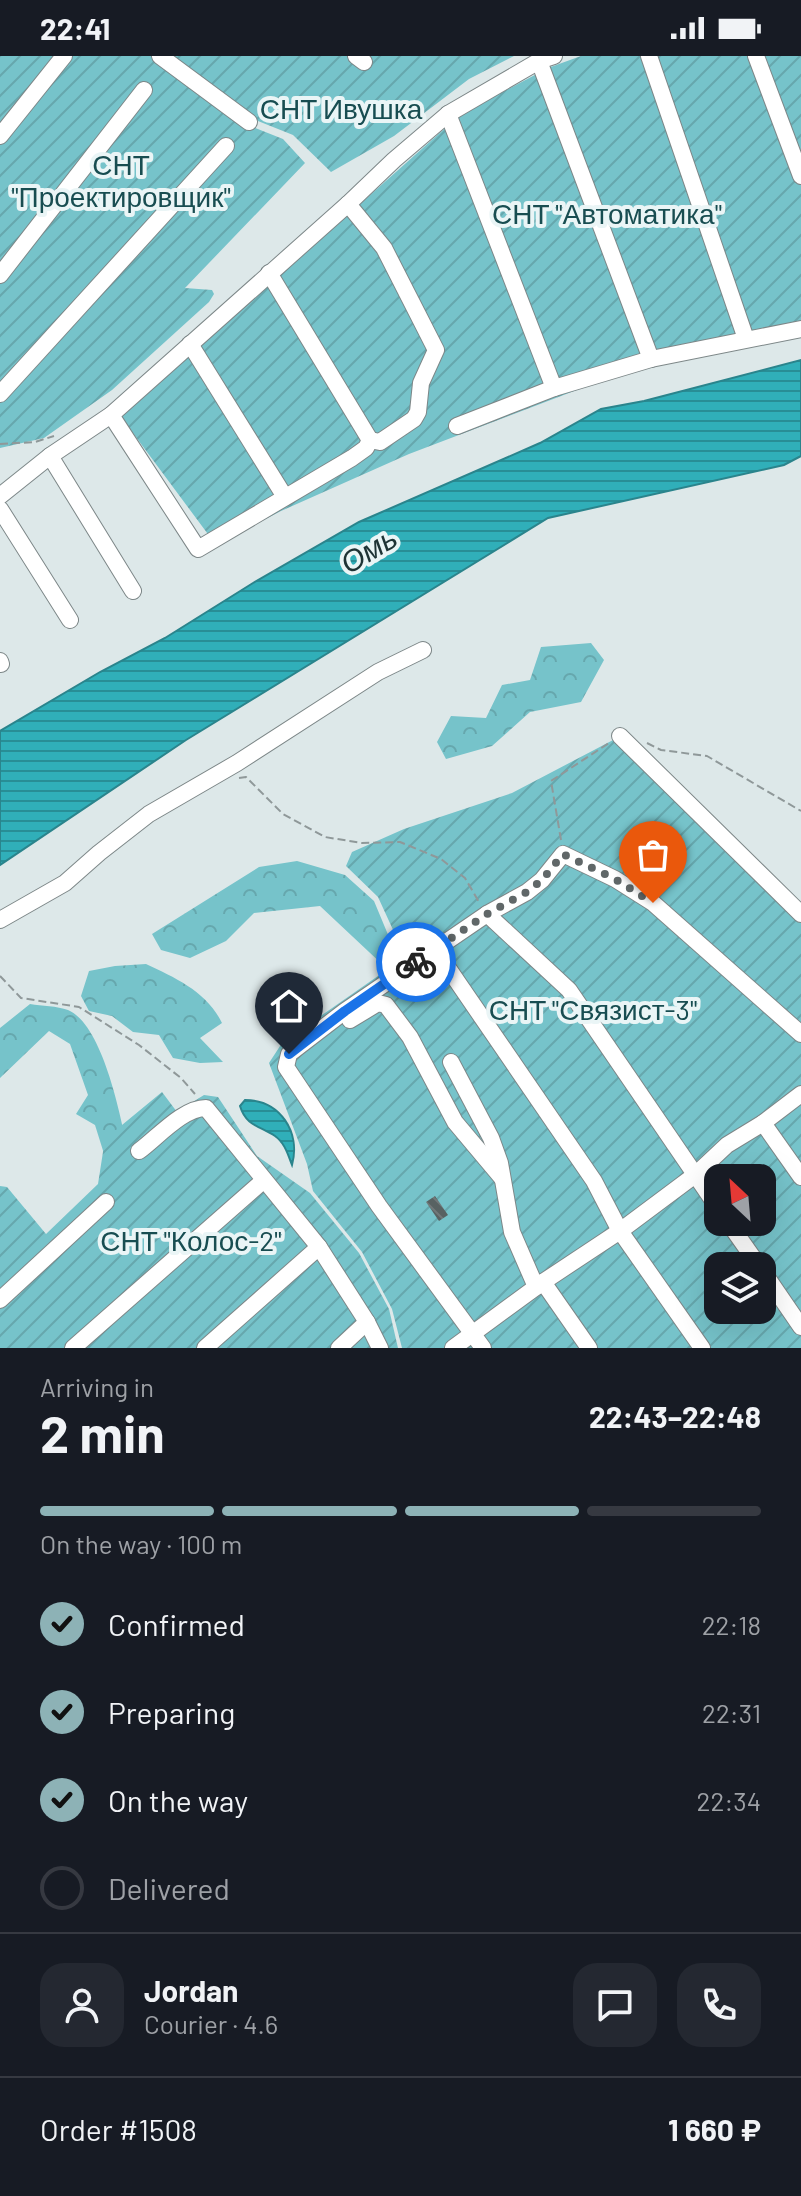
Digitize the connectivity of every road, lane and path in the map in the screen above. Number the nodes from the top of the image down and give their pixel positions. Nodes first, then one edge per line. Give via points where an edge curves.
1 (64, 56) edge
2 (160, 56) edge
3 (649, 56) edge
4 (756, 56) edge
5 (547, 59) edge
6 (144, 90) dead end
7 (448, 114) junction
8 (249, 122) dead end
9 (0, 136) edge
10 (226, 146) dead end
11 (801, 176) edge
12 (348, 204) junction
13 (269, 273) junction
14 (0, 275) edge
15 (801, 329) edge
16 (746, 339) junction
17 (190, 344) junction
18 (651, 359) junction
19 (554, 388) junction
20 (0, 394) edge
21 (111, 415) junction
22 (457, 426) dead end
23 (59, 434) dead end
24 (370, 440) junction
25 (0, 444) edge
26 (50, 456) junction
27 (0, 496) edge
28 (285, 497) junction
29 (0, 509) edge
30 (133, 591) dead end
31 (70, 620) dead end
32 (423, 650) dead end
33 (620, 736) dead end
34 (234, 778) dead end
35 (487, 914) junction
36 (801, 914) edge
37 (0, 920) edge
38 (435, 949) junction
39 (0, 976) edge
40 (316, 1033) junction
41 (801, 1034) edge
42 (451, 1062) dead end
43 (801, 1094) edge
44 (206, 1108) junction
45 (763, 1123) junction
46 (139, 1151) dead end
47 (695, 1175) junction
48 (801, 1177) edge
49 (502, 1178) junction
50 (264, 1180) junction
51 (704, 1188) edge
52 (106, 1202) dead end
53 (620, 1231) junction
54 (319, 1247) junction
55 (540, 1285) junction
56 (776, 1290) edge
57 (0, 1300) edge
58 (367, 1322) junction
59 (801, 1327) edge
60 (472, 1333) junction
61 (73, 1348) edge
62 (205, 1348) edge
63 (339, 1348) edge
64 (380, 1348) edge
65 (453, 1348) edge
66 (483, 1348) edge
67 (589, 1348) edge
68 (702, 1348) edge

1 - 9 street
2 - 8 street
3 - 16 street
4 - 11 street
5 - 7 street
5 - 18 street
6 - 14 street
7 - 12 street
7 - 19 street
10 - 20 street
12 - 13 street
12 - 24 street via 384,248 436,350 421,383 414,419 380,442
13 - 17 street
13 - 24 street
15 - 16 street
16 - 18 street
17 - 21 street
17 - 28 street
18 - 19 street
19 - 22 street
21 - 26 street
21 - 28 street via 198,549
23 - 25 path
24 - 28 street via 352,458
26 - 27 street
26 - 30 street
29 - 31 street
32 - 37 street via 365,680 149,814 65,883
33 - 36 street
34 - 35 path via 246,777 283,814 325,837 400,842 441,859 465,878
35 - 38 street
35 - 41 street via 527,892 563,854 653,903
35 - 47 street via 569,990
38 - 40 street
38 - 53 street via 594,1181
39 - 44 path via 21,998 79,1007 139,1045 181,1078
40 - 49 street via 378,1003 386,1005 410,1037 455,1122
40 - 60 street via 289,1054 286,1067
42 - 49 street via 491,1138
43 - 45 street
44 - 46 street via 186,1115
44 - 50 street
45 - 47 street via 727,1145
45 - 48 street
47 - 51 street
47 - 53 street
49 - 55 street via 512,1232
50 - 54 street
50 - 61 street
52 - 57 street
53 - 55 street
53 - 68 street
54 - 58 street
54 - 62 street
55 - 60 street
55 - 67 street
56 - 59 street
58 - 63 street
58 - 64 street
60 - 65 street
60 - 66 street

